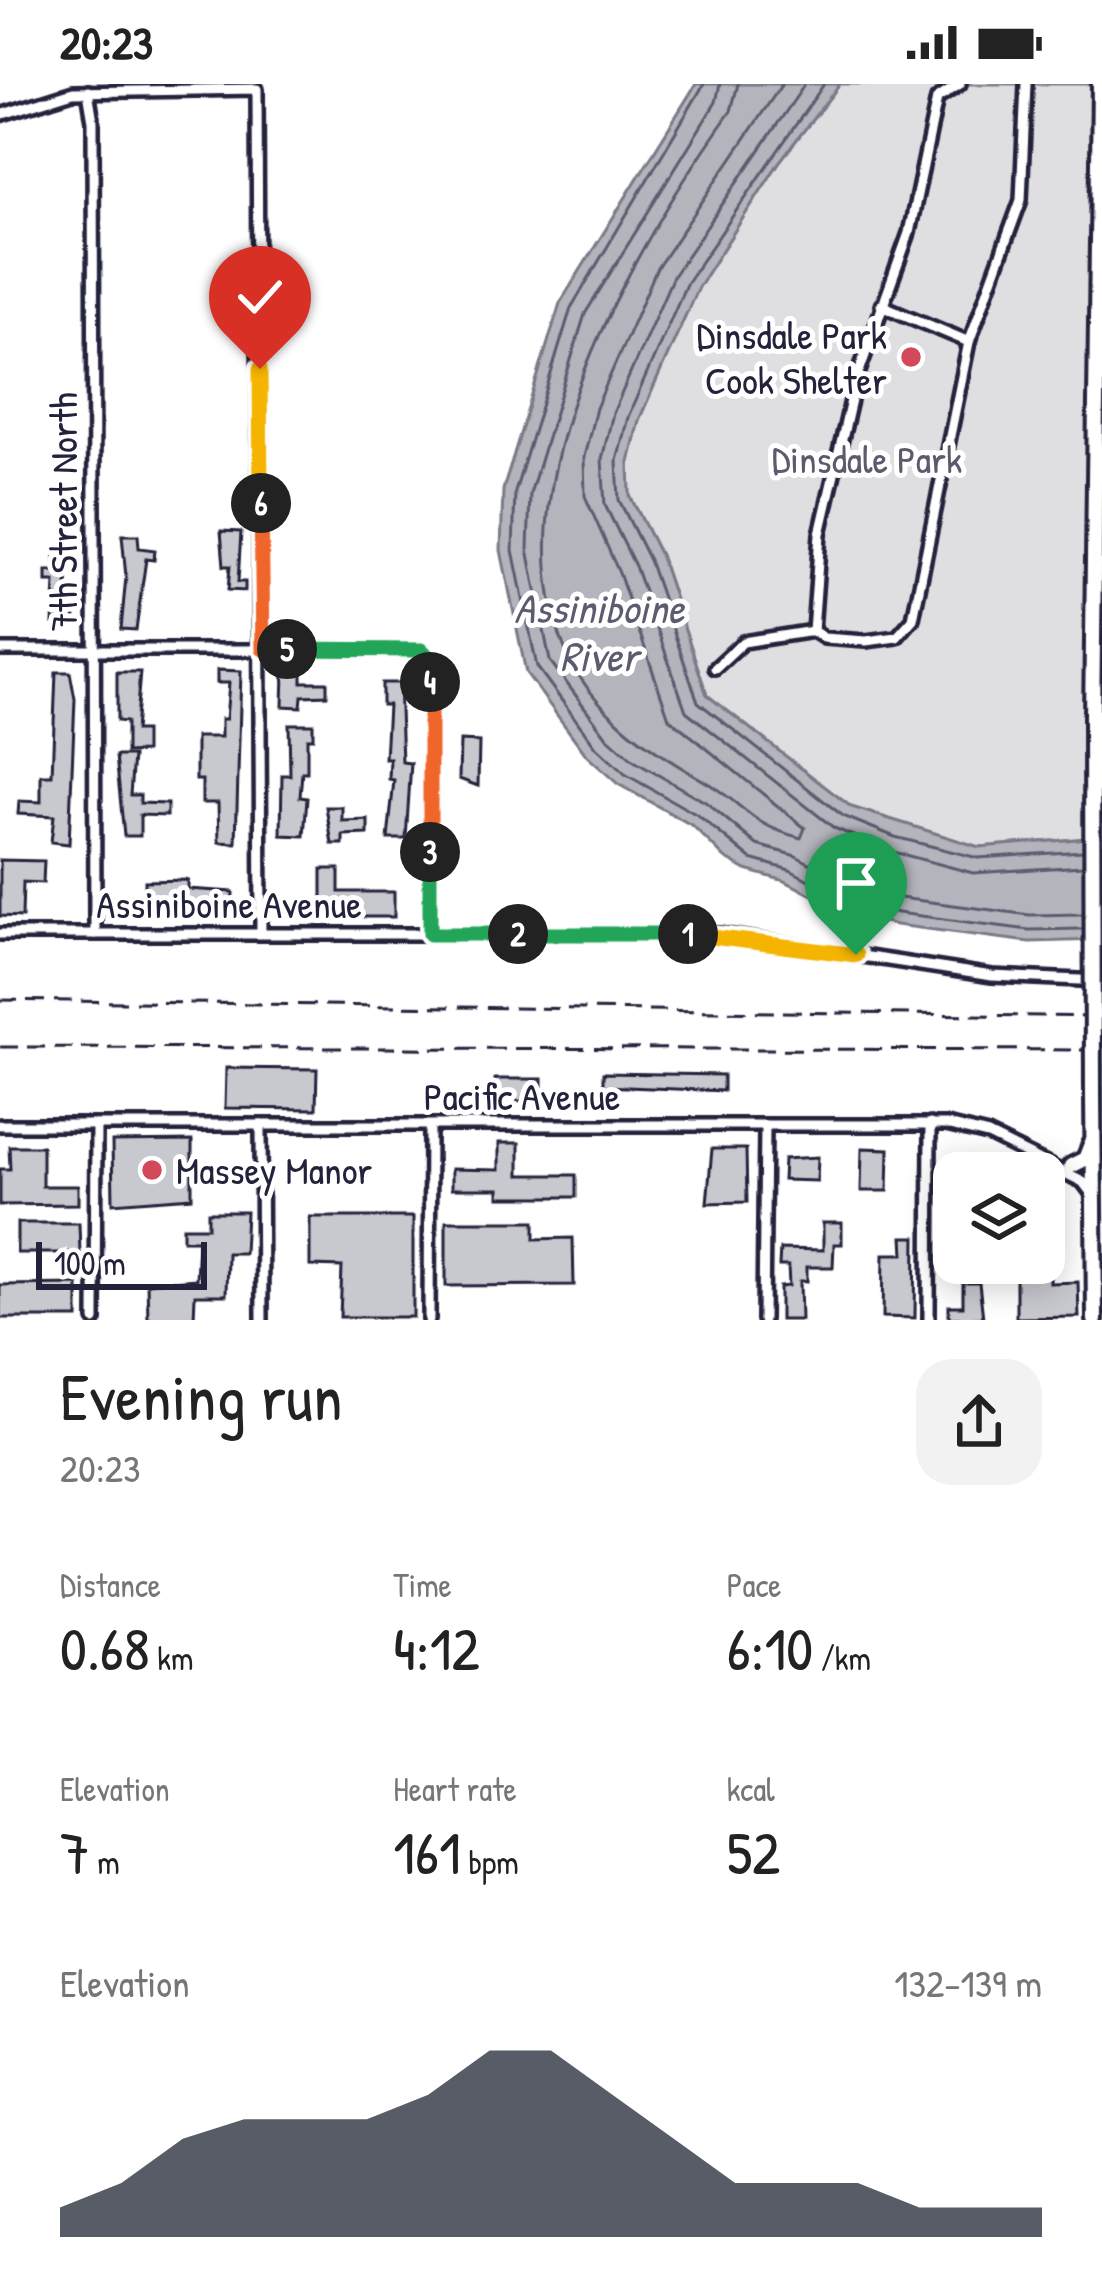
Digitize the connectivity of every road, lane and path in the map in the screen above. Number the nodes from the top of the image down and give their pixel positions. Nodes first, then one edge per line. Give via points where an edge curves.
1 (960, 84) edge
2 (1026, 84) edge
3 (1100, 84) edge
4 (88, 91) junction
5 (0, 115) edge
6 (881, 305) junction
7 (969, 342) junction
8 (813, 631) junction
9 (263, 649) junction
10 (0, 650) edge
11 (93, 651) junction
12 (715, 668) dead end
13 (261, 933) junction
14 (0, 934) edge
15 (95, 934) junction
16 (430, 934) junction
17 (1102, 981) edge
18 (930, 1124) junction
19 (0, 1125) edge
20 (96, 1125) junction
21 (261, 1125) junction
22 (765, 1125) junction
23 (430, 1126) junction
24 (1093, 1133) junction
25 (1019, 1152) edge
26 (1065, 1165) edge
27 (1071, 1166) junction
28 (1098, 1169) edge
29 (1065, 1174) edge
30 (1094, 1206) junction
31 (95, 1320) edge
32 (262, 1320) edge
33 (429, 1320) edge
34 (763, 1320) edge
35 (929, 1320) edge
36 (1095, 1320) edge

1 - 6 street via 938,100 909,233
2 - 7 street via 1021,200
3 - 24 main road, bridge
4 - 5 street
4 - 9 street via 257,89
4 - 11 street, 7th Street North
6 - 7 street
6 - 8 street via 820,534
7 - 8 street via 913,619 897,637 866,641
8 - 12 street via 743,642
9 - 11 street
9 - 13 street
9 - 16 street via 422,650 430,659
10 - 11 street
11 - 15 street, 7th Street North
13 - 15 street, Assiniboine Avenue
13 - 16 street, Assiniboine Avenue
14 - 15 street, Assiniboine Avenue
16 - 17 street, Assiniboine Avenue via 719,934 992,976
18 - 22 street, Pacific Avenue
18 - 25 street, Pacific Avenue via 988,1135
18 - 35 street
19 - 20 street, Pacific Avenue
20 - 21 street, Pacific Avenue
20 - 31 street
21 - 23 street, Pacific Avenue
21 - 32 street
22 - 23 street, Pacific Avenue
22 - 34 street
23 - 33 street
24 - 27 main road via 1088,1153
24 - 28 main road
26 - 27 street, Pacific Avenue
27 - 28 street, Pacific Avenue
28 - 30 main road
29 - 30 street, Pacific Avenue via 1083,1182
30 - 36 main road

